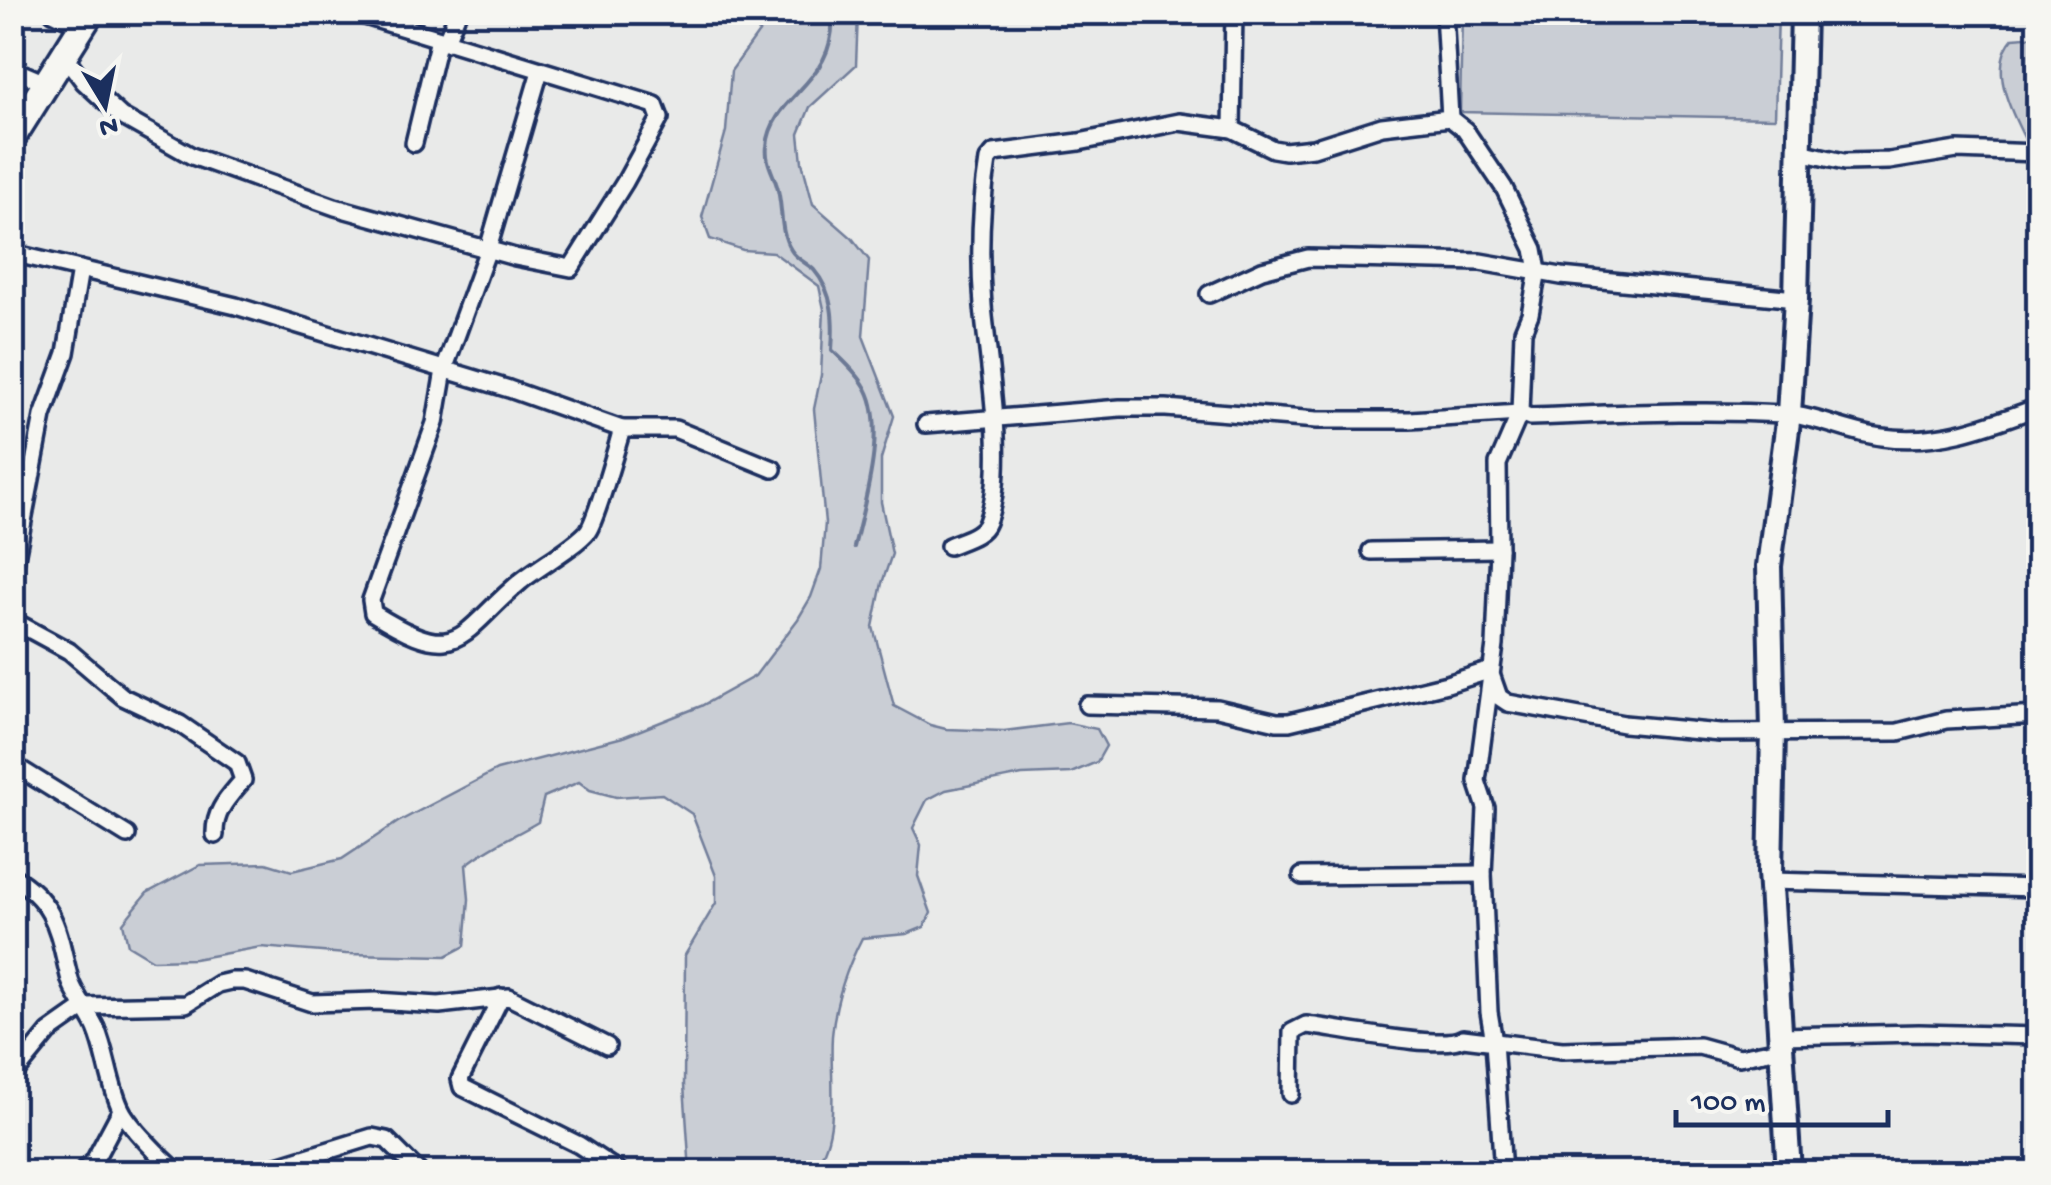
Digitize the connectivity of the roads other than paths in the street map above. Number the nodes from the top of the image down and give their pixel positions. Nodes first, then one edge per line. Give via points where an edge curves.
1 (52, 12) edge
2 (352, 12) edge
3 (458, 12) edge
4 (1234, 12) edge
5 (1444, 12) edge
6 (1803, 12) edge
7 (87, 20) edge
8 (442, 41) junction
9 (63, 54) junction
10 (12, 68) edge
11 (540, 72) junction
12 (45, 83) junction
13 (1450, 118) junction
14 (1232, 129) junction
15 (12, 138) edge
16 (414, 143) dead end
17 (1800, 152) junction
18 (2038, 153) edge
19 (488, 249) junction
20 (12, 253) edge
21 (80, 270) junction
22 (1538, 271) junction
23 (1209, 294) dead end
24 (1796, 300) junction
25 (444, 370) junction
26 (2038, 407) edge
27 (1520, 413) junction
28 (1789, 414) junction
29 (994, 418) junction
30 (926, 424) dead end
31 (622, 429) junction
32 (773, 470) dead end
33 (949, 546) dead end
34 (1499, 549) junction
35 (1371, 552) dead end
36 (12, 578) edge
37 (12, 620) edge
38 (1491, 672) junction
39 (1087, 704) dead end
40 (2038, 715) edge
41 (1773, 731) junction
42 (12, 764) edge
43 (215, 834) dead end
44 (127, 835) dead end
45 (1483, 874) junction
46 (12, 876) edge
47 (1302, 876) dead end
48 (1770, 881) junction
49 (2038, 888) edge
50 (501, 997) junction
51 (86, 1006) junction
52 (2038, 1036) edge
53 (1494, 1042) junction
54 (1780, 1043) junction
55 (607, 1046) dead end
56 (12, 1076) edge
57 (1291, 1094) dead end
58 (121, 1110) junction
59 (82, 1172) edge
60 (178, 1172) edge
61 (258, 1172) edge
62 (420, 1172) edge
63 (620, 1172) edge
64 (1502, 1172) edge
65 (1789, 1172) edge

1 - 7 street
2 - 8 street
3 - 8 street
4 - 14 street
5 - 13 street
6 - 17 street
7 - 9 main road
8 - 11 street
8 - 16 street
9 - 12 main road
9 - 19 street via 121,116 192,156
10 - 12 street
11 - 19 street
11 - 19 street via 655,104 660,118 571,268
12 - 15 main road
13 - 14 street via 1382,126 1285,151
13 - 22 street via 1504,188
14 - 29 street via 1179,122 1002,150 988,160 979,216
17 - 18 street via 1844,162 1958,150
17 - 24 street
19 - 25 street
20 - 21 street
21 - 25 street via 236,306
21 - 36 street
22 - 23 street via 1480,262 1308,258
22 - 24 street
22 - 27 street via 1523,331
24 - 28 street
25 - 31 street
25 - 31 street via 435,423 372,600 373,614 406,634 457,640 588,530
26 - 28 street via 1972,432 1914,440
27 - 28 street
27 - 29 street via 1317,420 1120,408
27 - 34 street via 1498,464
28 - 41 street via 1769,566
29 - 30 street
29 - 33 street via 988,520
31 - 32 street via 675,429
34 - 35 street
34 - 38 street
37 - 43 street via 69,651 123,697 180,724 237,763 242,780 214,819
38 - 39 street via 1289,722 1217,708
38 - 41 street via 1499,697 1508,703 1624,724
38 - 45 street via 1478,781 1486,808
40 - 41 street via 1946,720 1898,732
41 - 48 street
42 - 44 street
45 - 47 street
45 - 53 street
46 - 51 street via 48,910 60,932 70,984
48 - 49 street
48 - 54 street
50 - 51 street via 439,1004 312,1003 231,981 186,1004
50 - 55 street
50 - 63 street via 462,1086 580,1144
51 - 56 street via 48,1032
51 - 58 street
52 - 54 street via 1919,1033
53 - 54 street via 1562,1050 1699,1046 1740,1056
53 - 57 street via 1417,1042 1306,1024 1292,1032
53 - 64 street
54 - 65 street
58 - 59 street
58 - 60 street
61 - 62 street via 372,1136 386,1140

